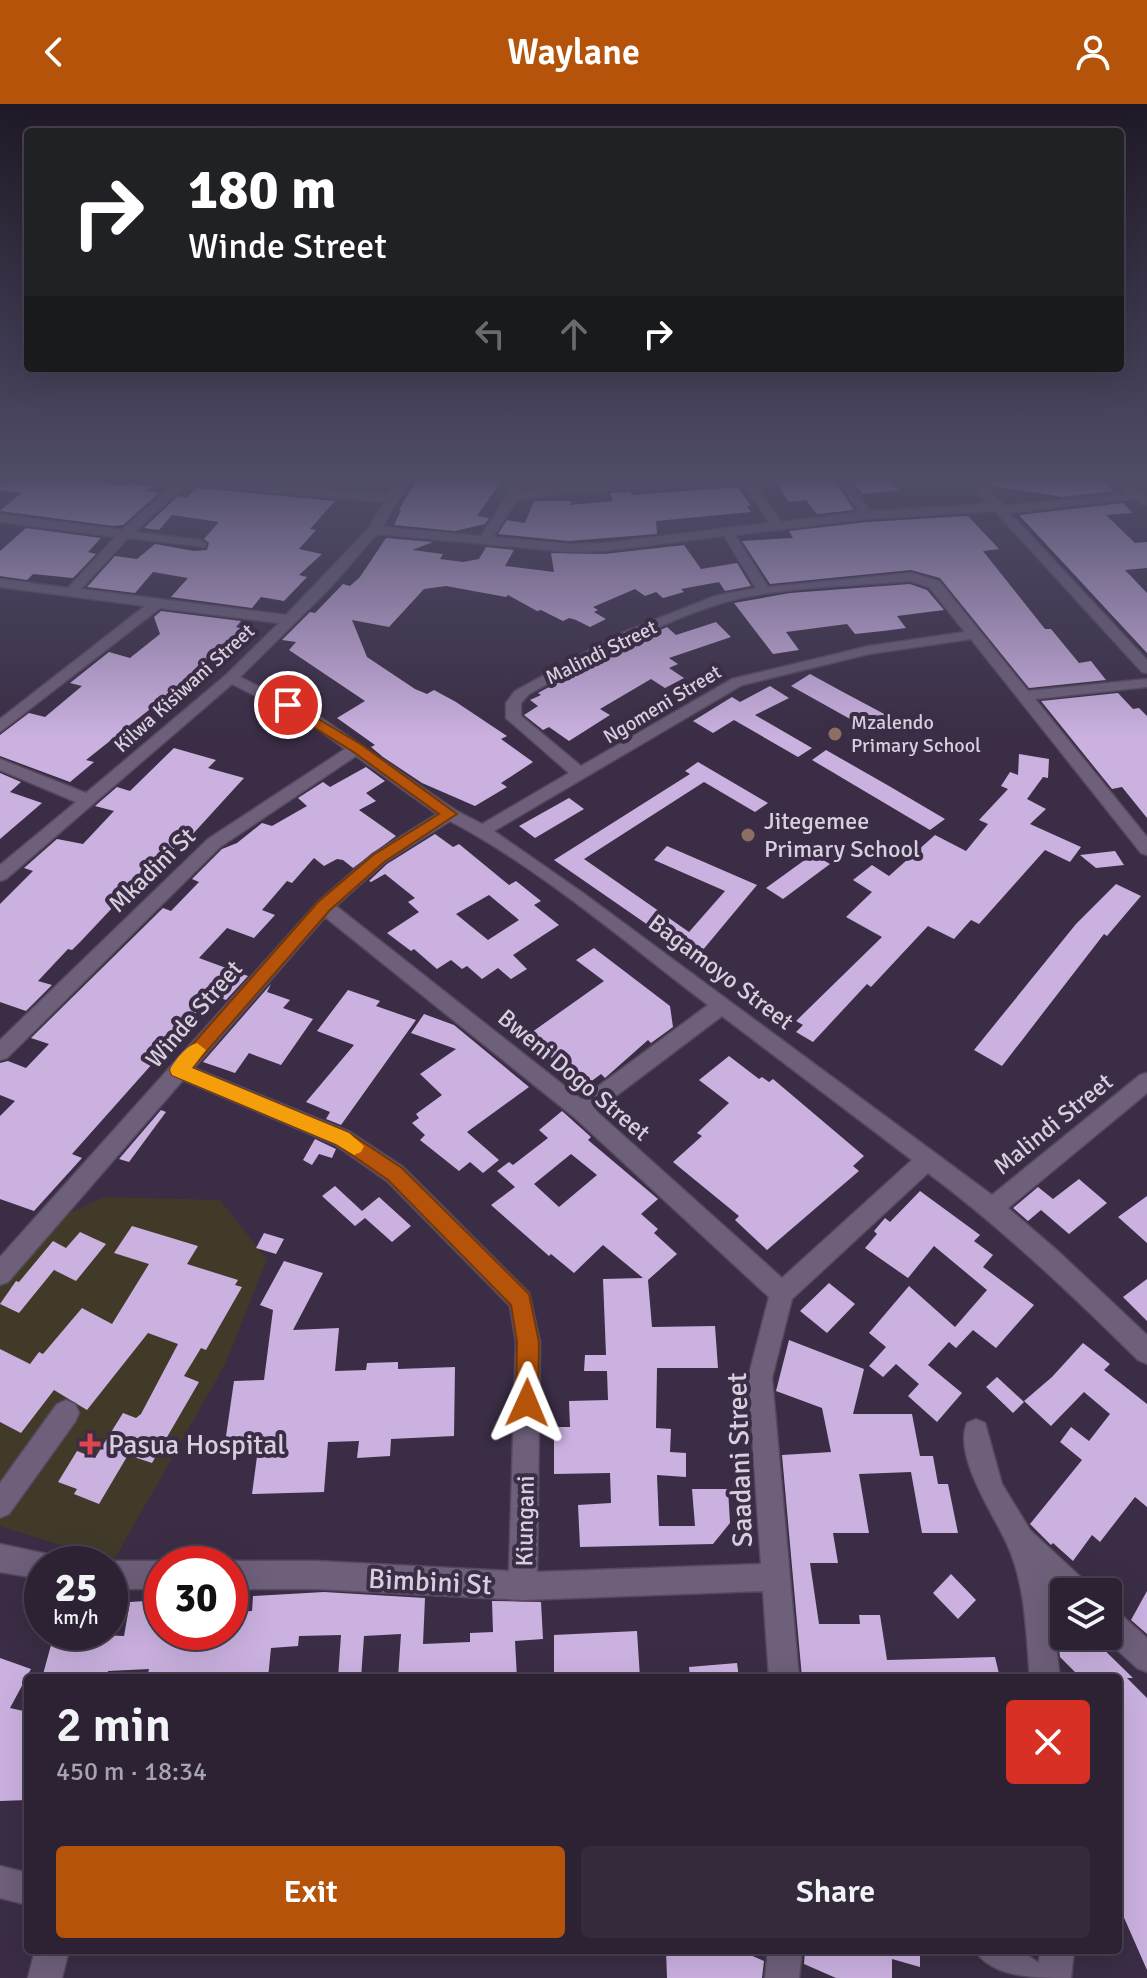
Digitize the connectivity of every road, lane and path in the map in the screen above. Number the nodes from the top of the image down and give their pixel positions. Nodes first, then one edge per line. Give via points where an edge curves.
1 (97, 564) edge
2 (343, 564) edge
3 (748, 564) edge
4 (1052, 564) edge
5 (0, 583) edge
6 (72, 591) junction
7 (764, 591) junction
8 (157, 603) junction
9 (289, 620) junction
10 (972, 635) junction
11 (1147, 669) edge
12 (231, 678) junction
13 (1147, 683) edge
14 (1024, 696) junction
15 (0, 727) edge
16 (357, 748) junction
17 (0, 764) edge
18 (581, 775) junction
19 (87, 800) junction
20 (449, 814) junction
21 (482, 831) junction
22 (1147, 849) edge
23 (0, 875) edge
24 (324, 906) junction
25 (722, 1005) junction
26 (0, 1052) edge
27 (179, 1070) junction
28 (1147, 1081) edge
29 (581, 1111) junction
30 (927, 1160) junction
31 (992, 1208) junction
32 (0, 1274) edge
33 (782, 1293) junction
34 (1147, 1352) edge
35 (66, 1413) dead end
36 (976, 1432) dead end
37 (0, 1505) edge
38 (1020, 1540) junction
39 (0, 1558) edge
40 (24, 1562) edge
41 (248, 1575) edge
42 (774, 1577) junction
43 (1061, 1578) edge
44 (523, 1586) junction
45 (1122, 1635) edge
46 (1147, 1658) edge
47 (784, 1674) edge
48 (1045, 1674) edge
49 (0, 1882) edge
50 (24, 1888) edge
51 (51, 1954) edge
52 (785, 1954) edge
53 (998, 1954) edge
54 (1057, 1954) edge
55 (45, 1978) edge
56 (782, 1978) edge
57 (1031, 1978) edge
58 (1054, 1978) edge

1 - 6 street
2 - 9 street, Kilwa Kisiwani Street
3 - 7 street
4 - 11 street
5 - 6 street
6 - 8 street
7 - 10 street, Malindi Street via 919,578 934,584
7 - 18 street, Malindi Street via 720,599 622,638 515,698 512,707 520,726
8 - 9 street
8 - 15 street
9 - 12 street, Kilwa Kisiwani Street
10 - 14 street, Malindi Street
10 - 18 street, Ngomeni Street via 869,650 737,682
12 - 16 street, Bagamoyo Street
12 - 19 street, Kilwa Kisiwani Street
13 - 14 street
14 - 22 street, Malindi Street
16 - 20 street, Bagamoyo Street
16 - 26 street, Mkadini St via 214,843
17 - 19 street
18 - 21 street, Ngomeni Street
19 - 23 street, Kilwa Kisiwani Street
20 - 21 street, Bagamoyo Street
20 - 24 street, Winde Street via 379,858
21 - 25 street, Bagamoyo Street
24 - 27 street, Winde Street
24 - 29 street, Bweni Dogo Street
25 - 29 street
25 - 30 street, Bagamoyo Street
27 - 32 street, Winde Street
27 - 44 street, Kiungani via 342,1138 395,1174 521,1301 528,1342
28 - 31 street, Malindi Street
29 - 33 street, Bweni Dogo Street
30 - 31 street, Bagamoyo Street
30 - 33 street
31 - 34 street, Bagamoyo Street
33 - 42 street, Saadani Street via 760,1378
35 - 37 street
36 - 38 street via 990,1489
38 - 43 street
38 - 48 street via 1035,1589
39 - 40 street
41 - 44 street, Bimbini St
42 - 44 street, Bimbini St
42 - 47 street, Saadani Street
45 - 46 street
49 - 50 street
51 - 55 street
52 - 56 street
53 - 57 street
54 - 58 street

